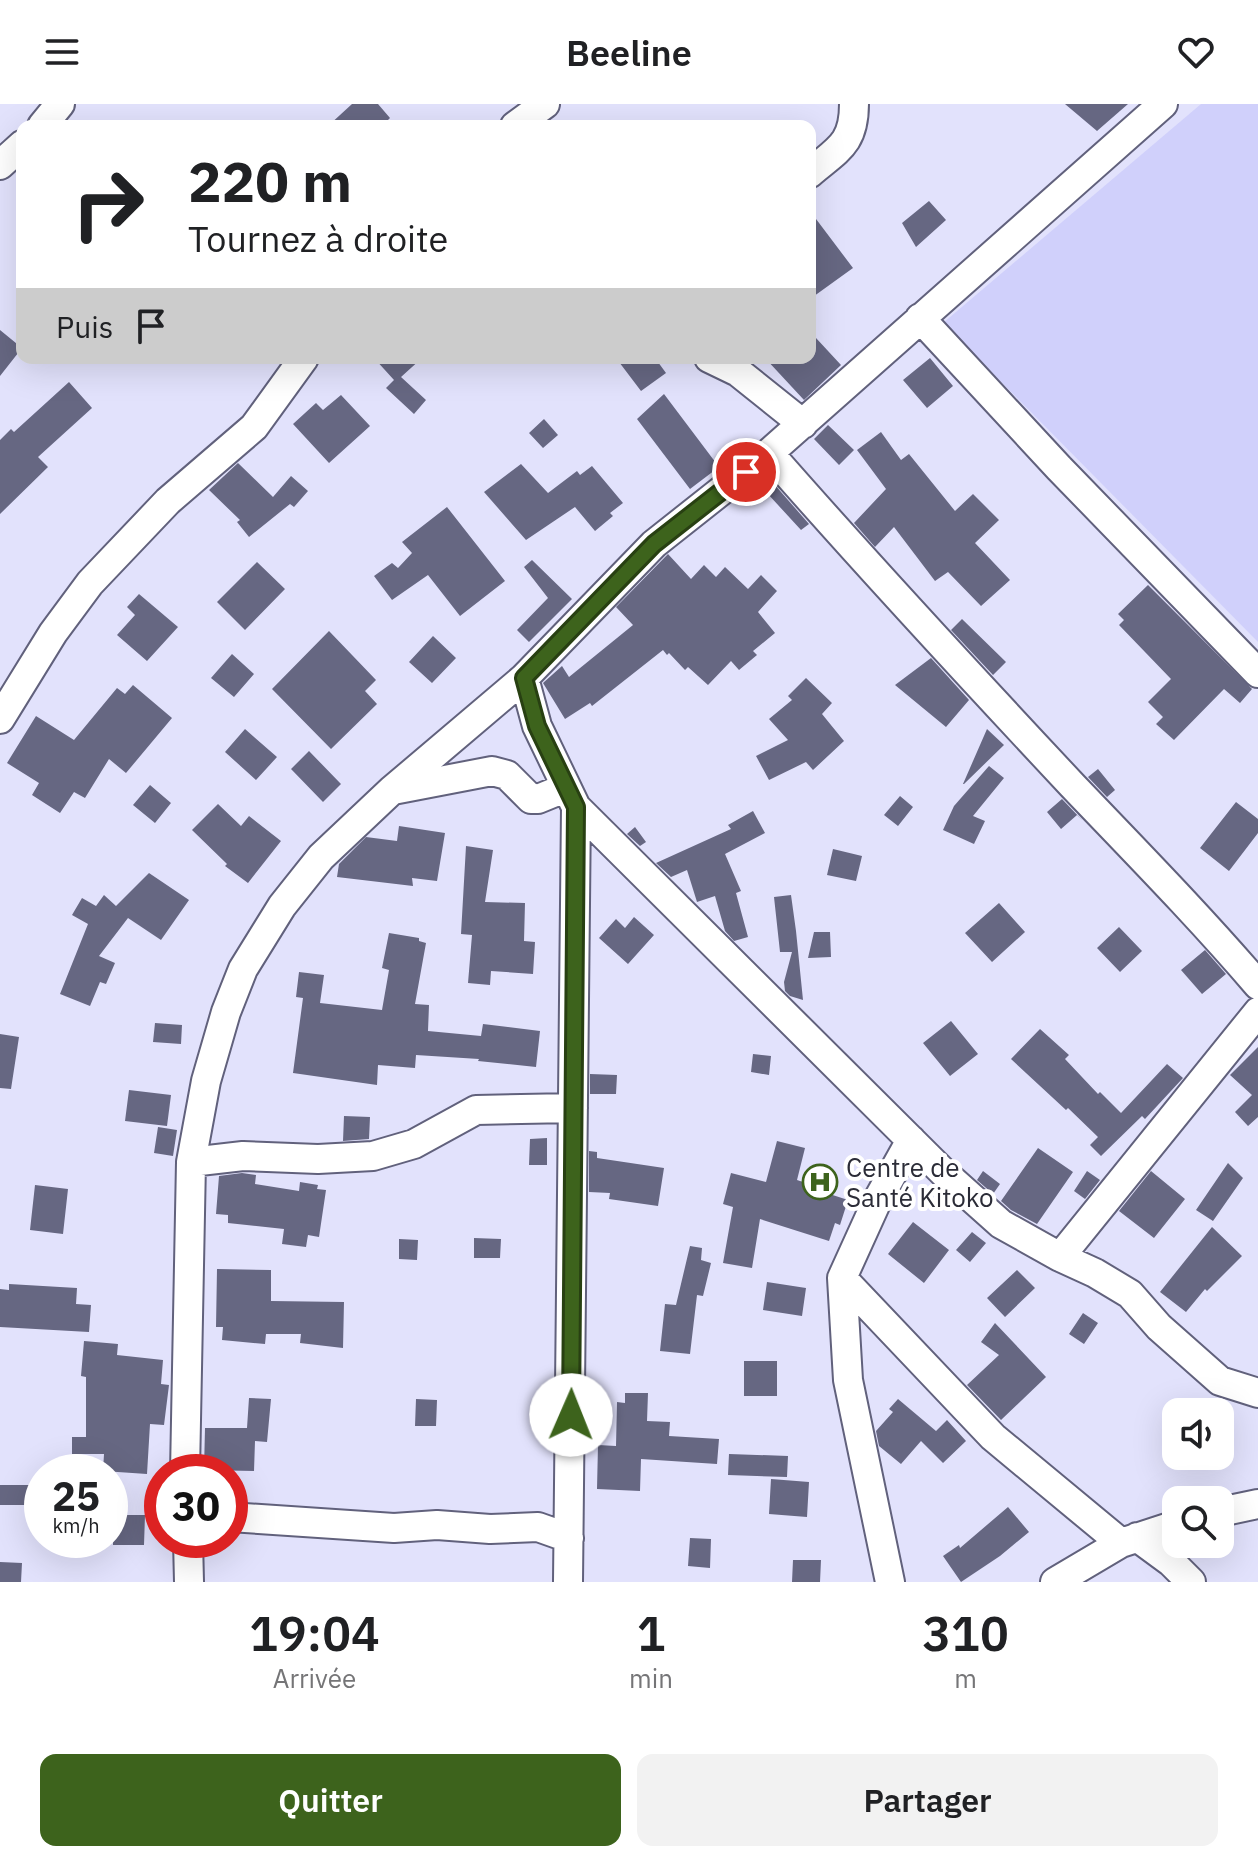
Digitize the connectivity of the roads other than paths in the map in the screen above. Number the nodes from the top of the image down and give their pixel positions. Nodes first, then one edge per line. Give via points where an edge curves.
1 (60, 104) edge
2 (545, 104) edge
3 (854, 104) edge
4 (1163, 104) edge
5 (47, 120) edge
6 (523, 120) edge
7 (16, 150) edge
8 (0, 165) edge
9 (816, 168) edge
10 (920, 318) junction
11 (300, 364) edge
12 (721, 364) edge
13 (803, 424) junction
14 (769, 453) junction
15 (1258, 673) edge
16 (524, 678) junction
17 (0, 719) edge
18 (392, 790) junction
19 (570, 798) junction
20 (1258, 985) edge
21 (1258, 1012) edge
22 (573, 1108) junction
23 (911, 1140) junction
24 (191, 1162) junction
25 (1060, 1257) junction
26 (842, 1278) junction
27 (1258, 1393) edge
28 (185, 1454) edge
29 (1258, 1504) edge
30 (1234, 1508) edge
31 (248, 1518) edge
32 (1162, 1529) edge
33 (569, 1538) junction
34 (1129, 1540) junction
35 (188, 1558) edge
36 (189, 1582) edge
37 (568, 1582) edge
38 (890, 1582) edge
39 (1055, 1582) edge
40 (1191, 1582) edge

1 - 5 street
2 - 6 street
3 - 9 street via 846,143
4 - 10 street
7 - 8 street
10 - 13 street
10 - 15 street
11 - 17 street via 254,427 168,501 90,583
12 - 13 street
13 - 14 street
14 - 16 street via 654,544
14 - 20 street
16 - 18 street
16 - 19 street via 537,726
18 - 19 street via 492,771 507,775 531,799
18 - 24 street via 321,857 282,906 243,969 206,1081
19 - 22 street
19 - 23 street
21 - 25 street
22 - 24 street via 476,1110 401,1150 373,1156 243,1156
22 - 33 street
23 - 25 street via 1001,1224
23 - 26 street
24 - 28 street
25 - 27 street via 1130,1294 1220,1381
26 - 34 street via 993,1437
26 - 38 street via 848,1380
29 - 30 street
31 - 33 street via 394,1528 538,1527
32 - 34 street
33 - 37 street
34 - 39 street
34 - 40 street via 1171,1562
35 - 36 street

